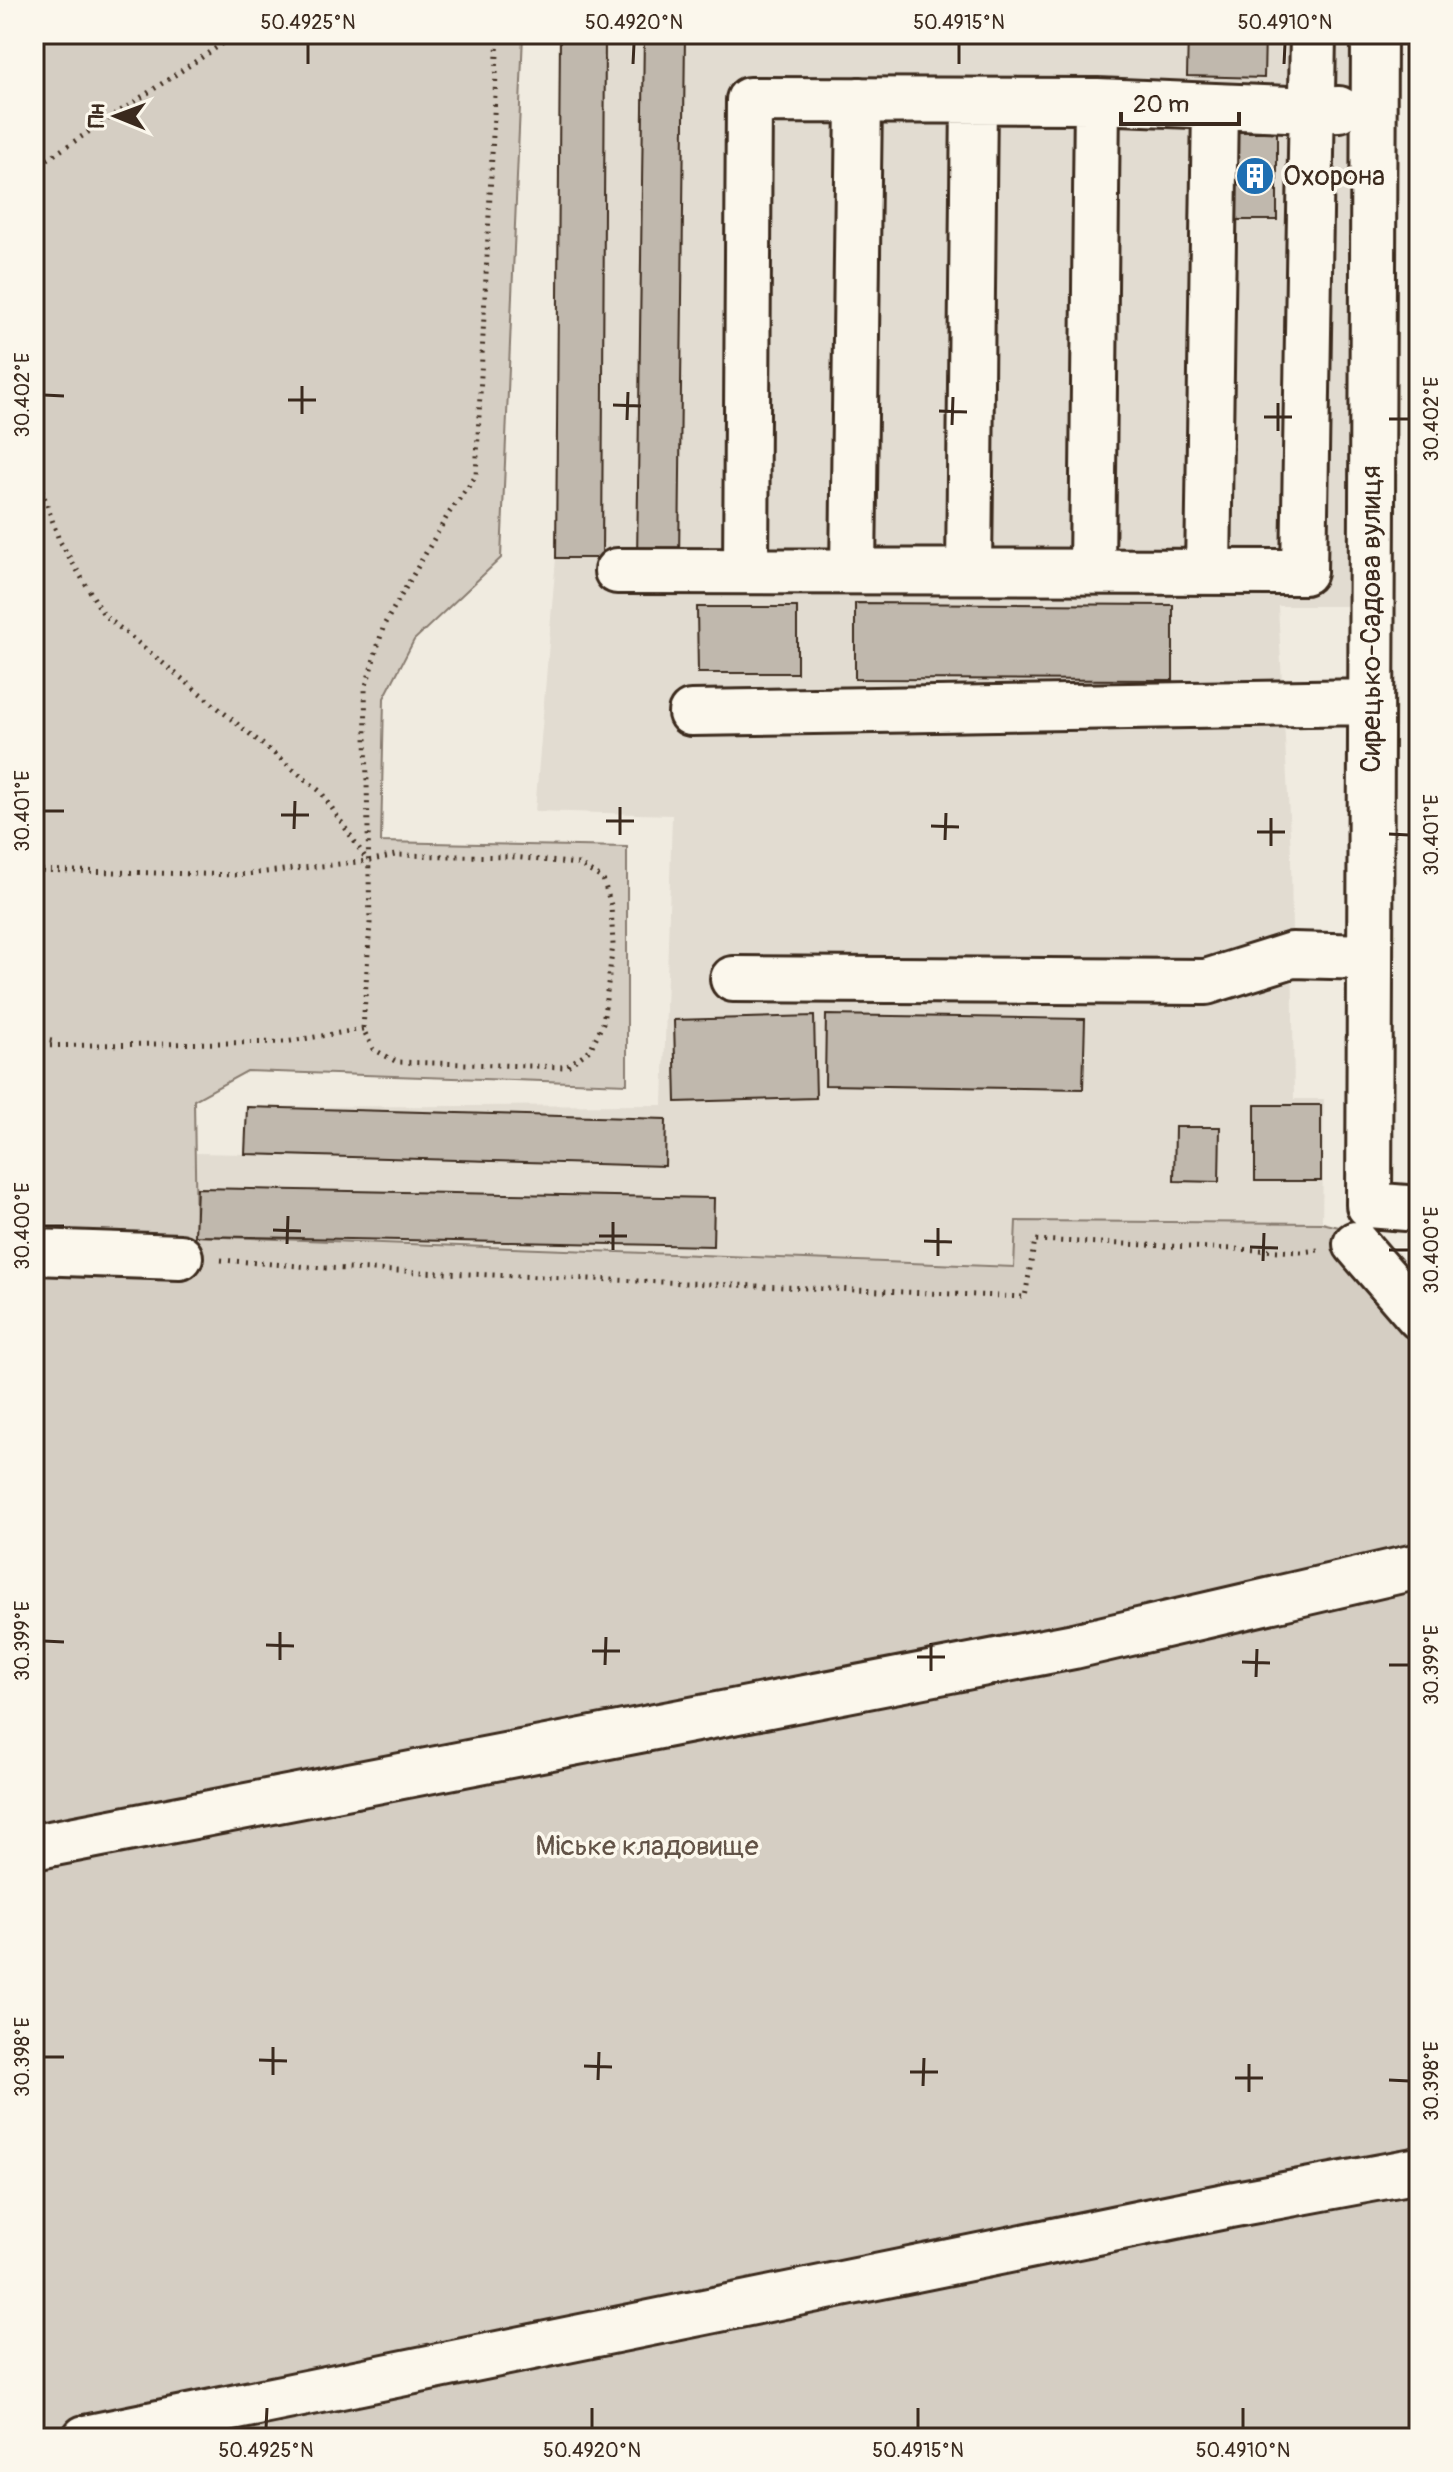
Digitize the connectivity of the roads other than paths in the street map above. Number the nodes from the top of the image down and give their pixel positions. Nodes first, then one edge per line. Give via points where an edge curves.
1 (1313, 34) edge
2 (1374, 34) edge
3 (859, 100) junction
4 (974, 101) junction
5 (1097, 101) junction
6 (1215, 106) junction
7 (1373, 108) junction
8 (1312, 110) junction
9 (617, 571) dead end
10 (746, 571) junction
11 (853, 571) junction
12 (969, 571) junction
13 (1092, 571) junction
14 (1208, 571) junction
15 (1371, 702) junction
16 (691, 713) dead end
17 (1370, 957) junction
18 (733, 979) dead end
19 (1419, 1209) edge
20 (1362, 1225) junction
21 (34, 1252) edge
22 (180, 1257) road end
23 (1419, 1317) edge
24 (1419, 1566) edge
25 (34, 1847) edge
26 (1419, 2170) edge
27 (85, 2438) edge

1 - 8 street
2 - 7 street, Сирецько-Садова вулиця
3 - 4 street
3 - 10 street via 749,100
3 - 11 street
4 - 5 street
4 - 12 street
5 - 6 street
5 - 13 street
6 - 8 street
6 - 14 street
7 - 8 street
7 - 15 street, Сирецько-Садова вулиця
8 - 14 street via 1304,572
9 - 10 street
10 - 11 street
11 - 12 street
12 - 13 street
13 - 14 street
15 - 16 street
15 - 17 street, Сирецько-Садова вулиця
17 - 18 street via 1292,955 1206,982
17 - 20 street, Сирецько-Садова вулиця
19 - 20 street
20 - 23 street
21 - 22 street
24 - 25 street via 1074,1646
26 - 27 street

